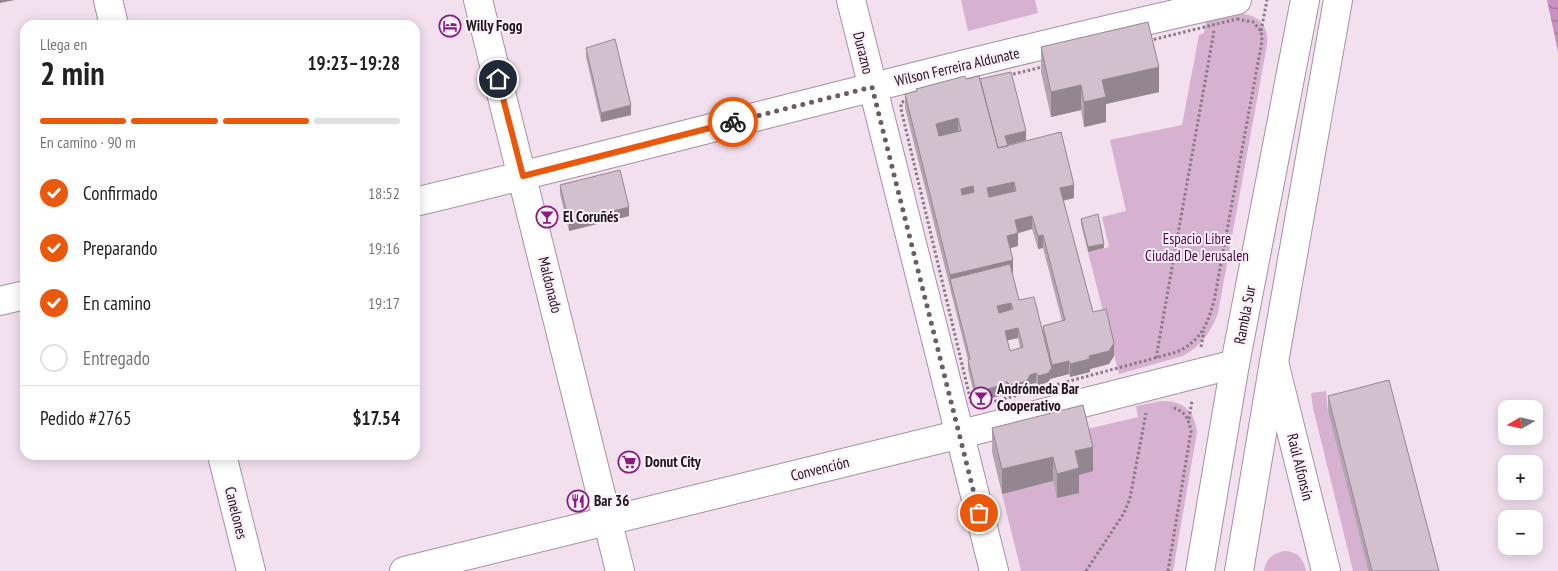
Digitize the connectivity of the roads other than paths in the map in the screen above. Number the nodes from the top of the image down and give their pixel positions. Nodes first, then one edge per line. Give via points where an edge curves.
1 (108, 0) edge
2 (478, 0) edge
3 (850, 0) edge
4 (1237, 0) edge
5 (1305, 0) edge
6 (1338, 0) edge
7 (1207, 11) edge
8 (113, 20) edge
9 (872, 87) junction
10 (523, 176) junction
11 (420, 201) edge
12 (20, 296) edge
13 (0, 301) edge
14 (1274, 362) junction
15 (1235, 364) junction
16 (960, 434) junction
17 (223, 460) edge
18 (608, 521) junction
19 (251, 571) edge
20 (404, 571) edge
21 (620, 571) edge
22 (994, 571) edge
23 (1200, 571) edge
24 (1239, 571) edge
25 (1326, 571) edge

1 - 8 street
2 - 10 street, Maldonado
3 - 9 street, Durazno
4 - 7 street, Wilson Ferreira Aldunate
5 - 15 street, Rambla Sur
6 - 14 street
7 - 9 street, Wilson Ferreira Aldunate
9 - 10 street, Wilson Ferreira Aldunate
9 - 16 street, Durazno
10 - 11 street, Wilson Ferreira Aldunate
10 - 18 street, Maldonado
12 - 13 street
14 - 24 street
14 - 25 street, Raúl Alfonsín
15 - 16 street, Convención
15 - 23 street, Rambla Sur
16 - 18 street, Convención
16 - 22 street, Durazno
17 - 19 street, Canelones
18 - 20 street, Convención
18 - 21 street, Maldonado

